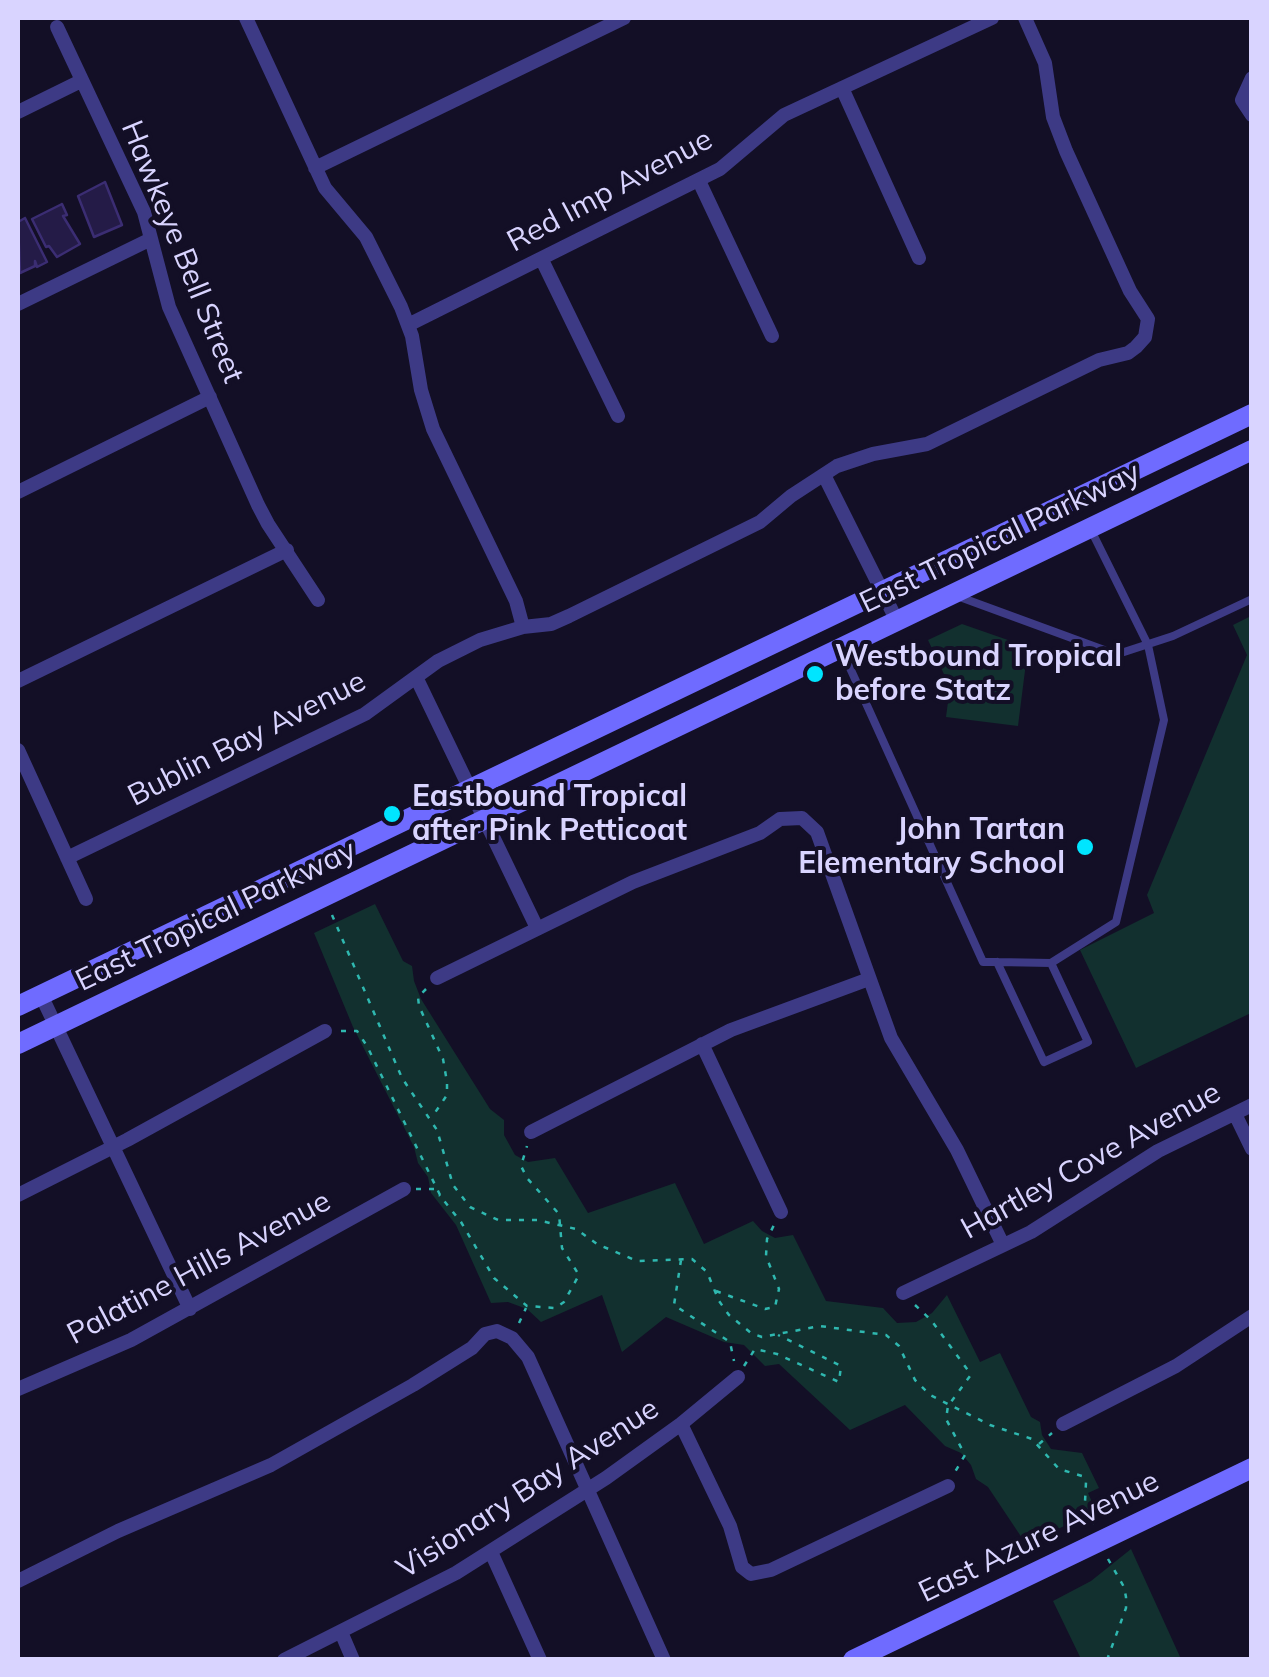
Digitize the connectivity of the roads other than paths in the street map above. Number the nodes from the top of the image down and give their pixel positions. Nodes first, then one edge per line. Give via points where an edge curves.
1 (246, 18) edge
2 (624, 18) edge
3 (992, 18) edge
4 (1025, 18) edge
5 (57, 27) dead end
6 (81, 80) junction
7 (1248, 84) edge
8 (842, 88) junction
9 (18, 112) edge
10 (1252, 114) edge
11 (315, 168) junction
12 (700, 181) junction
13 (151, 238) junction
14 (919, 258) dead end
15 (542, 260) junction
16 (18, 304) edge
17 (408, 325) junction
18 (772, 336) dead end
19 (210, 397) junction
20 (1252, 414) edge
21 (618, 416) dead end
22 (1252, 450) edge
23 (824, 474) junction
24 (18, 492) edge
25 (1090, 528) junction
26 (287, 550) junction
27 (882, 591) junction
28 (952, 594) junction
29 (1252, 599) edge
30 (318, 600) dead end
31 (897, 621) junction
32 (523, 627) junction
33 (1148, 645) junction
34 (841, 648) junction
35 (416, 677) junction
36 (18, 681) edge
37 (18, 750) edge
38 (477, 805) junction
39 (68, 858) junction
40 (86, 899) dead end
41 (536, 928) junction
42 (997, 962) junction
43 (1051, 963) junction
44 (436, 978) road end
45 (868, 979) junction
46 (41, 995) junction
47 (18, 1006) edge
48 (56, 1026) junction
49 (324, 1031) road end
50 (18, 1044) edge
51 (702, 1044) junction
52 (1252, 1105) edge
53 (1235, 1114) junction
54 (531, 1132) road end
55 (113, 1147) junction
56 (1252, 1150) edge
57 (404, 1188) road end
58 (18, 1196) edge
59 (781, 1212) road end
60 (1002, 1245) junction
61 (903, 1293) road end
62 (190, 1309) junction
63 (1252, 1316) edge
64 (738, 1376) road end
65 (18, 1389) edge
66 (681, 1424) junction
67 (1064, 1424) road end
68 (1252, 1468) edge
69 (948, 1486) road end
70 (588, 1489) junction
71 (491, 1552) junction
72 (18, 1581) edge
73 (341, 1632) junction
74 (284, 1660) edge
75 (353, 1660) edge
76 (540, 1660) edge
77 (664, 1660) edge
78 (853, 1660) edge

1 - 11 street
2 - 11 street
3 - 8 street, Red Imp Avenue
4 - 23 street, Bublin Bay Avenue via 1044,62 1066,151 1148,318 1145,337 1128,353 1100,360 926,444 853,460
5 - 6 street, Hawkeye Bell Street
6 - 9 street
6 - 13 street, Hawkeye Bell Street
7 - 10 street via 1242,100
8 - 12 street, Red Imp Avenue via 784,115
8 - 14 street
11 - 17 street via 366,236
12 - 15 street, Red Imp Avenue
12 - 18 street
13 - 16 street
13 - 19 street, Hawkeye Bell Street via 168,307
15 - 17 street, Red Imp Avenue
15 - 21 street
17 - 32 street via 434,429
19 - 24 street
19 - 26 street, Hawkeye Bell Street via 268,524
20 - 27 main road, East Tropical Parkway
22 - 25 main road, East Tropical Parkway
23 - 27 street
23 - 32 street, Bublin Bay Avenue via 760,522 551,624
25 - 28 main road, East Tropical Parkway
25 - 33 lane
26 - 30 street, Hawkeye Bell Street
26 - 36 street
27 - 31 street
27 - 38 main road, East Tropical Parkway
28 - 31 main road, East Tropical Parkway
28 - 33 lane via 1107,652
29 - 33 lane
31 - 34 main road, East Tropical Parkway
32 - 35 street, Bublin Bay Avenue via 480,640
33 - 43 lane via 1164,720 1116,922
34 - 38 main road, East Tropical Parkway
34 - 42 lane via 984,962
35 - 38 street
35 - 39 street, Bublin Bay Avenue via 365,714
37 - 39 street
38 - 41 street
38 - 46 main road, East Tropical Parkway
38 - 48 main road, East Tropical Parkway
39 - 40 street
41 - 44 street
41 - 45 street via 780,818 802,818 817,832
42 - 43 lane
42 - 43 lane via 1044,1062 1088,1042
45 - 51 street
45 - 60 street via 892,1038
46 - 47 main road, East Tropical Parkway
46 - 48 street
48 - 50 main road, East Tropical Parkway
48 - 55 street
49 - 55 street
51 - 54 street
51 - 59 street
52 - 53 street, Hartley Cove Avenue
53 - 56 street
53 - 60 street, Hartley Cove Avenue via 1158,1151
55 - 58 street
55 - 62 street
57 - 62 street, Palatine Hills Avenue
60 - 61 street, Hartley Cove Avenue
62 - 65 street, Palatine Hills Avenue
63 - 67 street via 1176,1366
64 - 66 street, Visionary Bay Avenue
66 - 69 street via 730,1526 742,1567 751,1574
66 - 70 street, Visionary Bay Avenue
68 - 78 main road, East Azure Avenue
70 - 71 street, Visionary Bay Avenue
70 - 72 street via 528,1357 508,1335 485,1334 427,1376 270,1464
70 - 77 street
71 - 73 street, Visionary Bay Avenue
71 - 76 street
73 - 74 street, Visionary Bay Avenue
73 - 75 street

